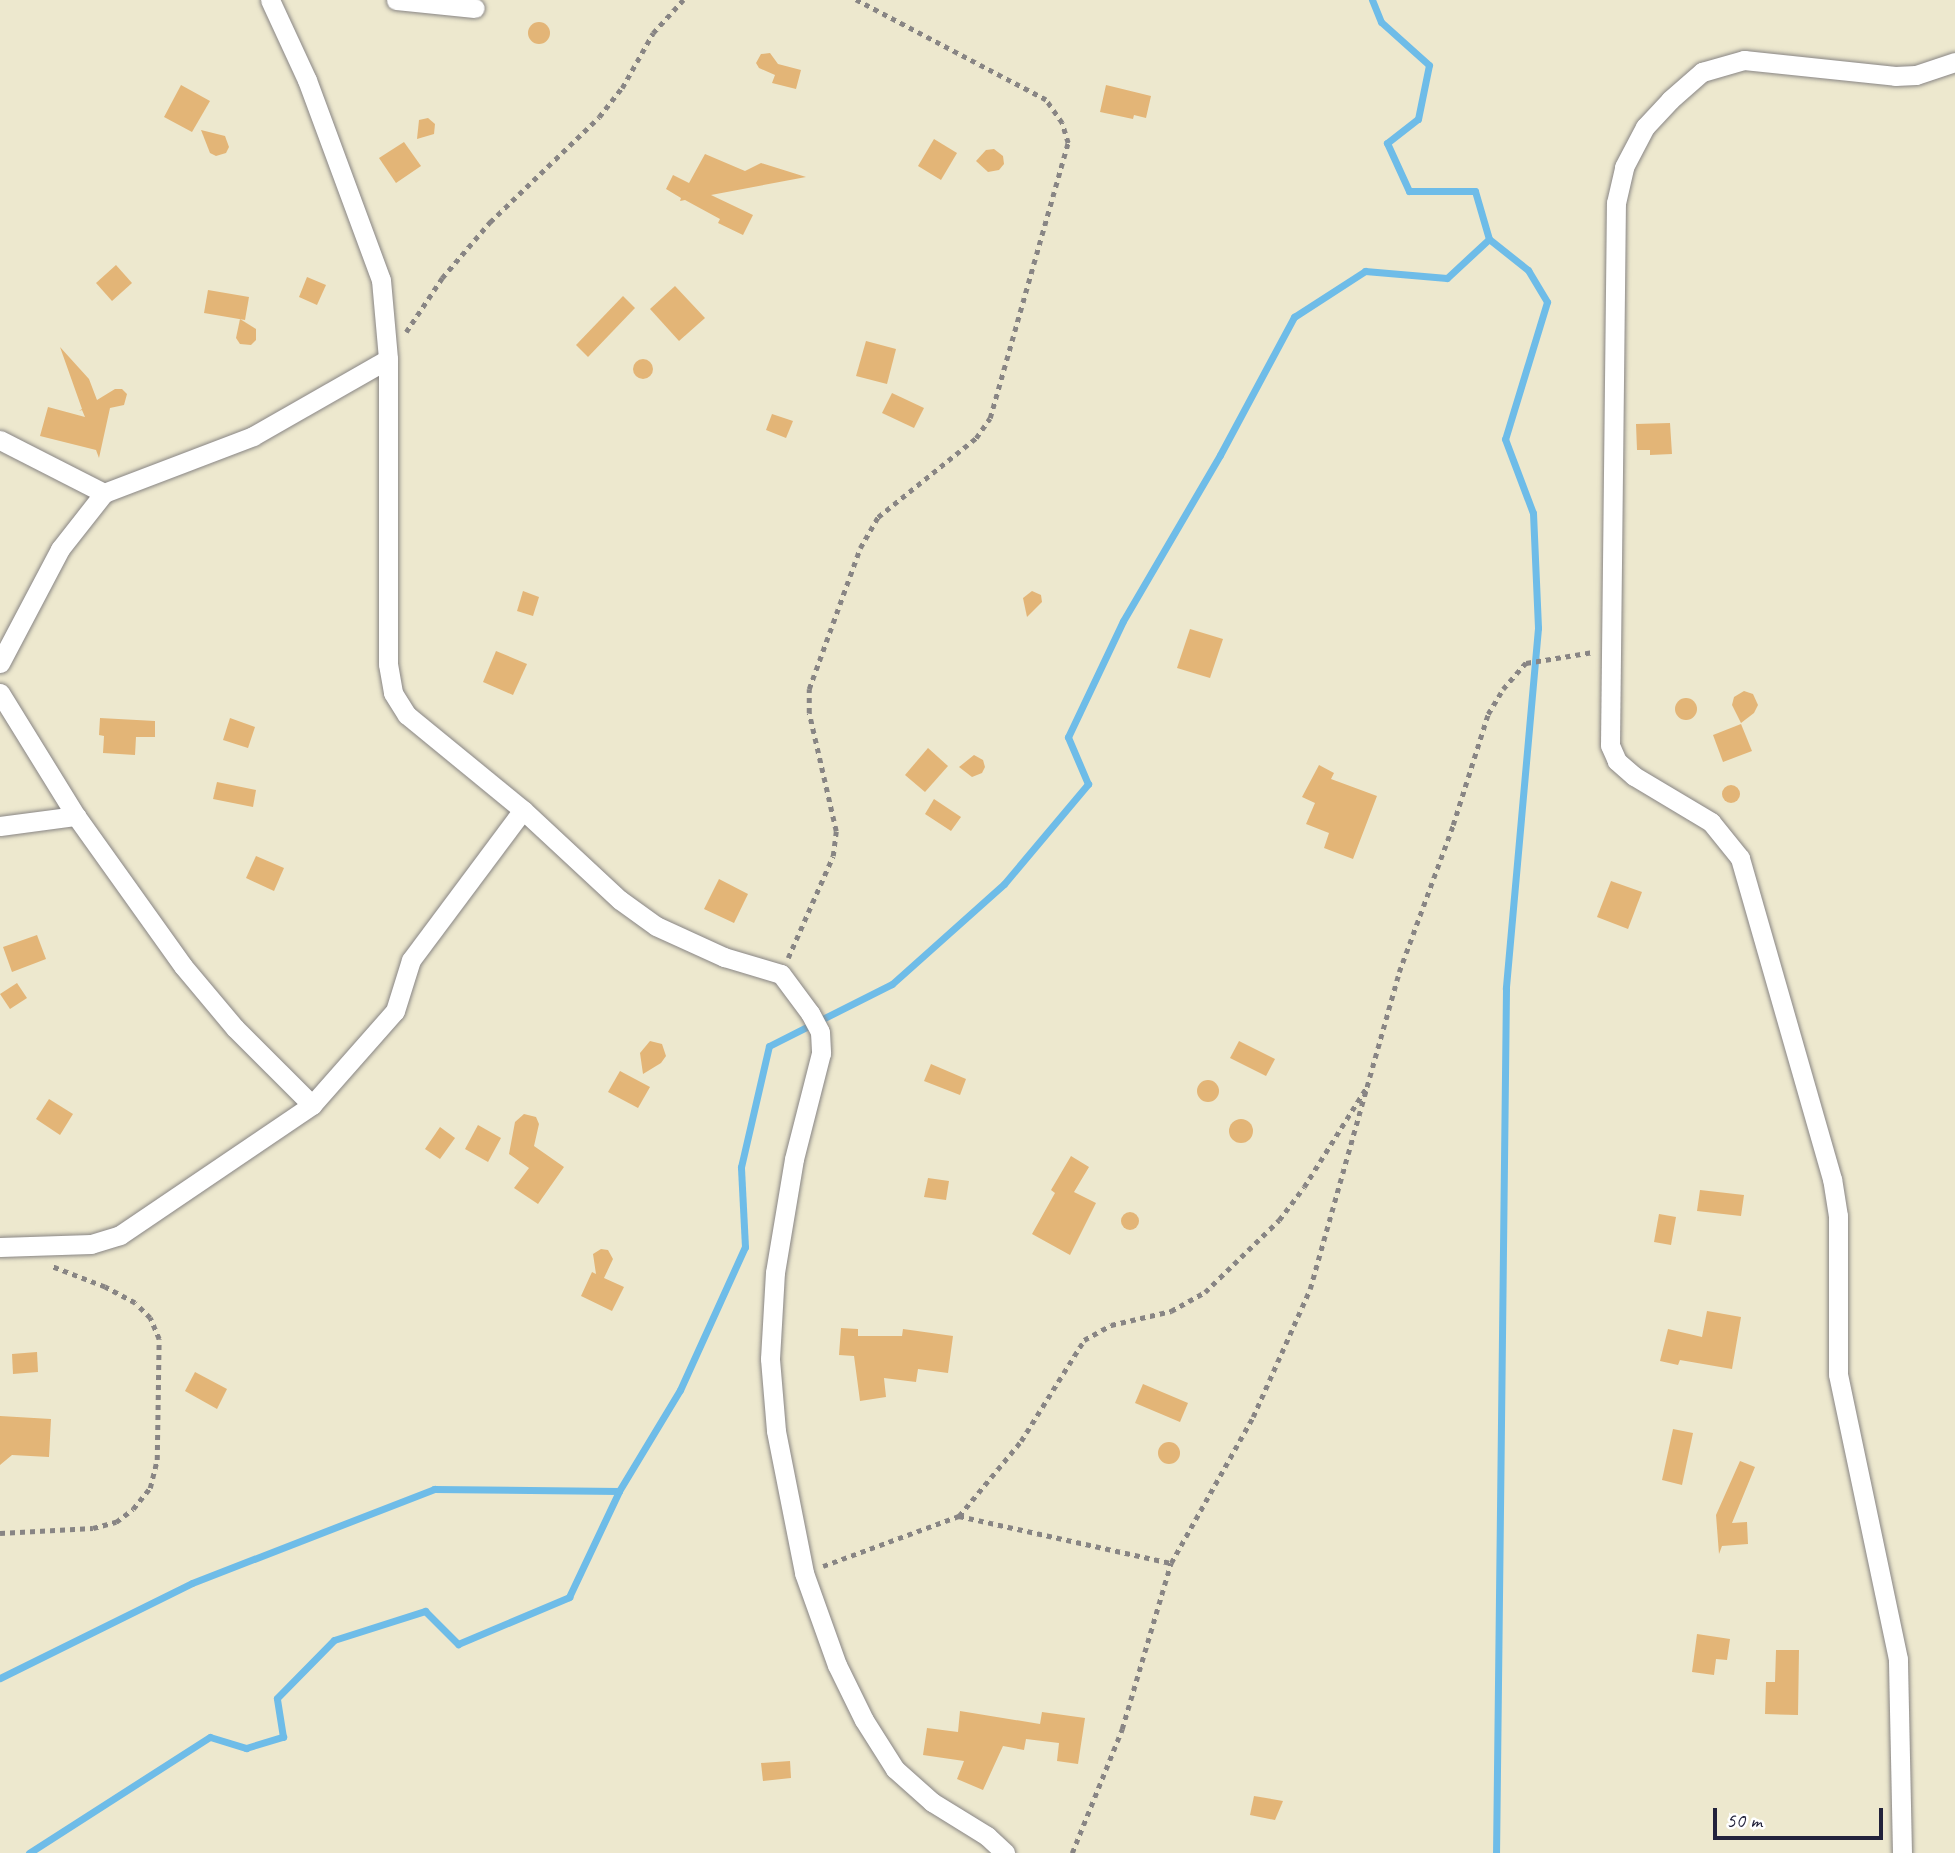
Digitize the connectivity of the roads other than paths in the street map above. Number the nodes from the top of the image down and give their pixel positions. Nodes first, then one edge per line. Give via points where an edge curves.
1 (270, 0) edge
2 (396, 0) edge
3 (475, 8) dead end
4 (1955, 62) edge
5 (388, 359) junction
6 (0, 440) edge
7 (104, 493) junction
8 (0, 663) edge
9 (0, 693) edge
10 (523, 810) junction
11 (76, 816) junction
12 (0, 826) edge
13 (312, 1105) junction
14 (0, 1247) edge
15 (1005, 1853) edge
16 (1902, 1853) edge

1 - 5 street via 307,80 381,280
2 - 3 street
4 - 16 street via 1916,75 1895,76 1744,60 1702,72 1645,127 1624,167 1616,203 1610,745 1617,761 1710,822 1740,858 1832,1179 1838,1216 1838,1374 1898,1659
5 - 7 street via 253,436
5 - 10 street via 388,664 393,693 407,715
6 - 7 street
7 - 8 street via 61,549
9 - 11 street
10 - 13 street via 411,960 395,1011
10 - 15 street via 620,900 656,926 724,957 781,974 820,1032 821,1053 794,1159 775,1272 770,1359 776,1431 804,1573 838,1665 864,1720 895,1769
11 - 12 street
11 - 13 street via 183,966 235,1028
13 - 14 street via 113,1238 91,1244

